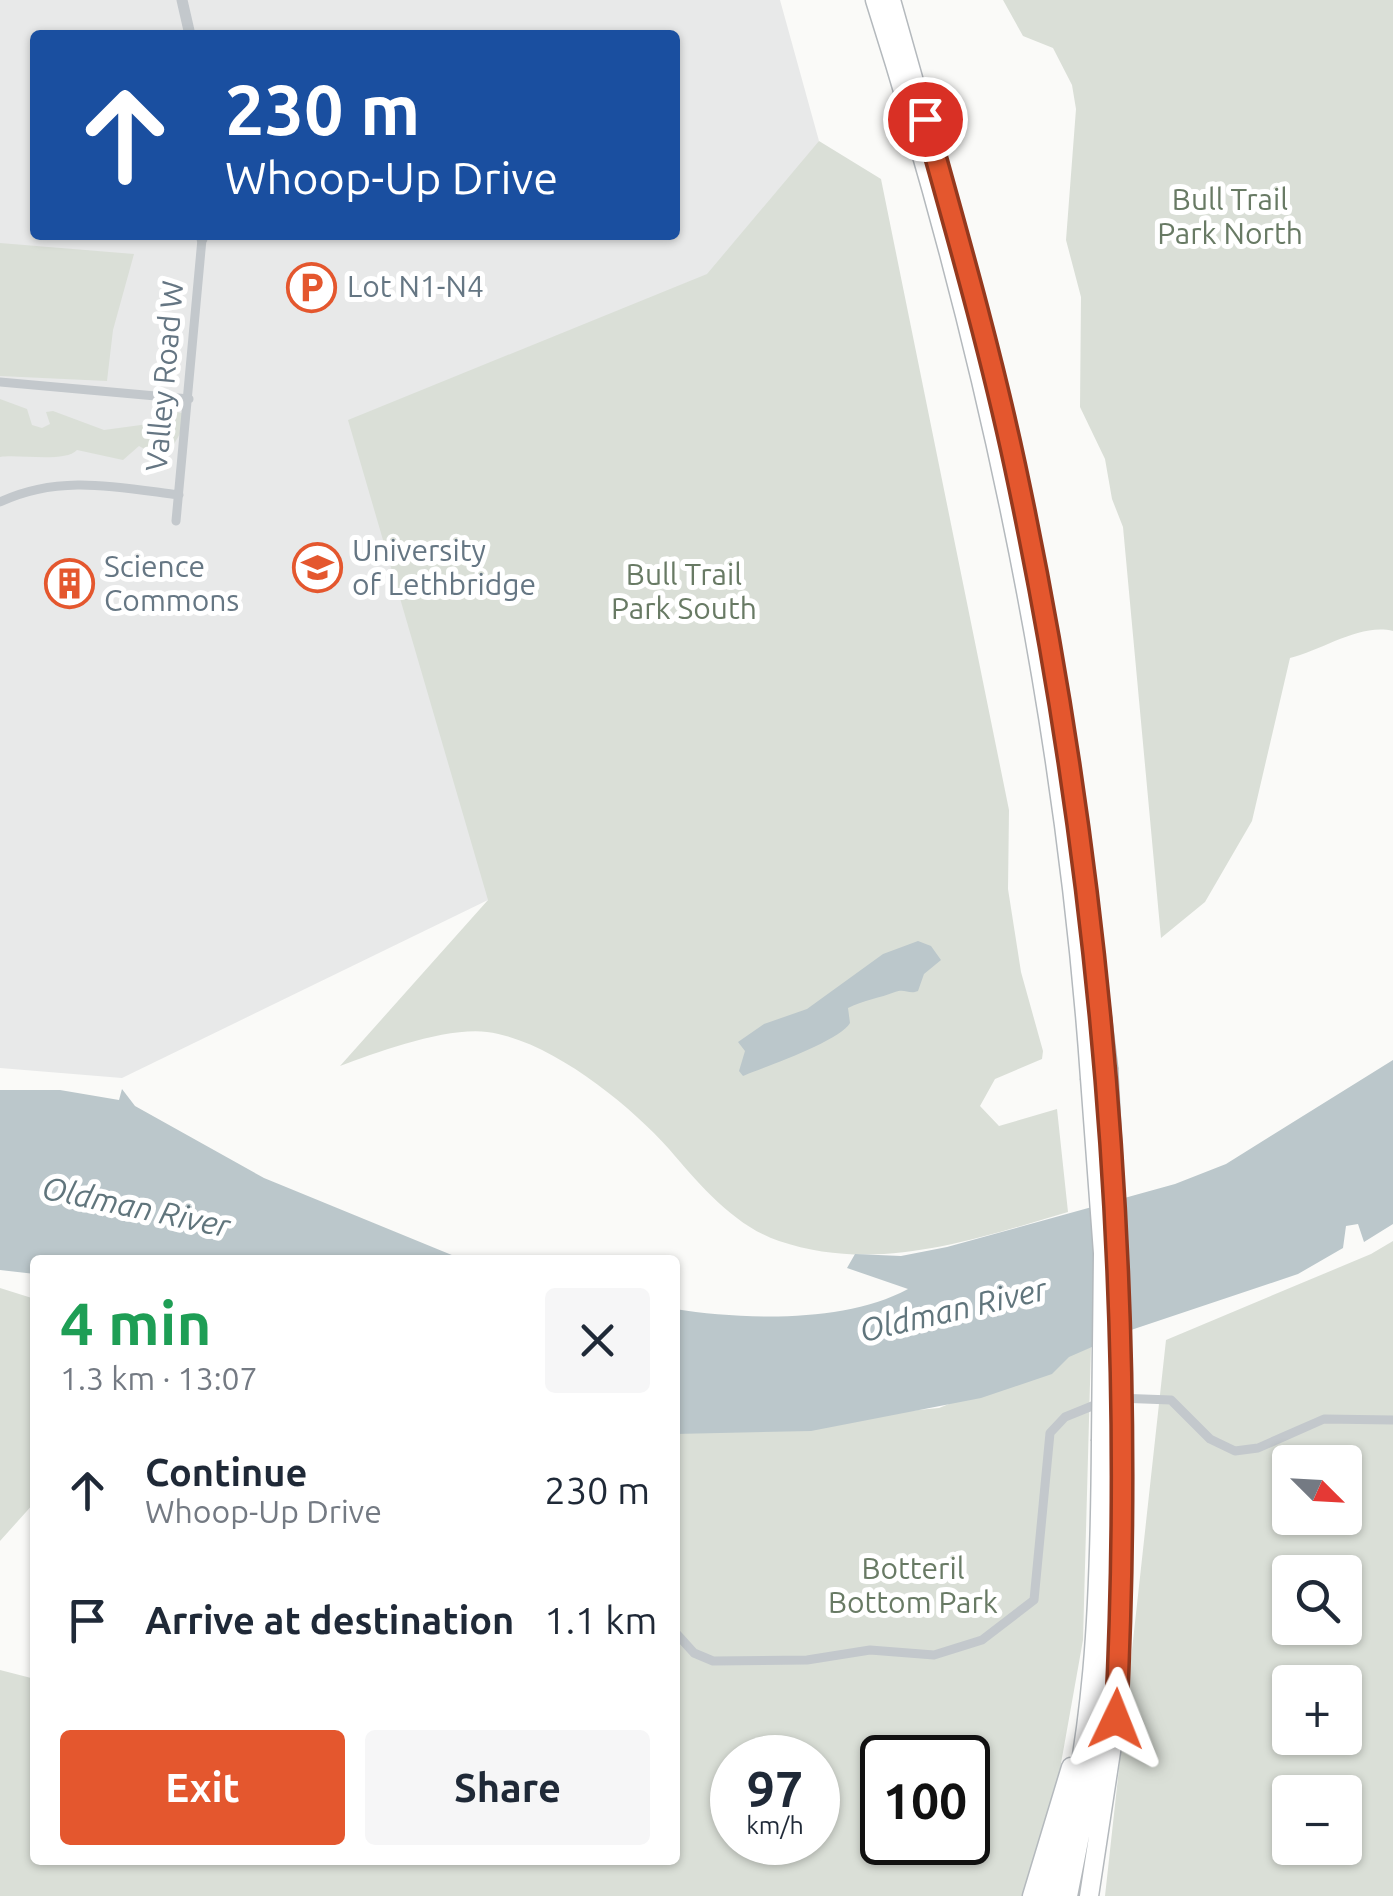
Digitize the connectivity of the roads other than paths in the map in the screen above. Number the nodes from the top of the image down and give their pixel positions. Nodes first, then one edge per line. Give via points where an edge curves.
1 (182, 0) edge
2 (890, 0) edge
3 (876, 6) edge
4 (189, 30) edge
5 (202, 240) edge
6 (0, 382) edge
7 (189, 399) junction
8 (179, 495) junction
9 (0, 502) edge
10 (176, 521) dead end
11 (1393, 1420) edge
12 (1110, 1439) junction
13 (680, 1638) edge
14 (1090, 1704) junction
15 (1032, 1896) edge
16 (1050, 1896) edge
17 (1068, 1896) edge
18 (1089, 1896) edge

1 - 4 street
2 - 12 highway, bridge via 974,294 1033,552 1070,764 1108,1068 1118,1254
3 - 12 highway, bridge via 961,296 1021,553 1062,792 1103,1253
5 - 7 street, Valley Road W
6 - 7 street
7 - 8 street, Valley Road W
8 - 9 street via 78,483 42,486
8 - 10 street, Valley Road W
11 - 13 street via 1324,1419 1242,1451 1210,1440 1182,1407 1164,1398 1113,1398 1052,1429 1034,1600 982,1640 934,1655 870,1650 807,1660 713,1662
12 - 14 highway
12 - 17 highway via 1106,1704
12 - 18 highway via 1122,1534 1116,1719
14 - 15 highway
14 - 16 highway via 1073,1812

